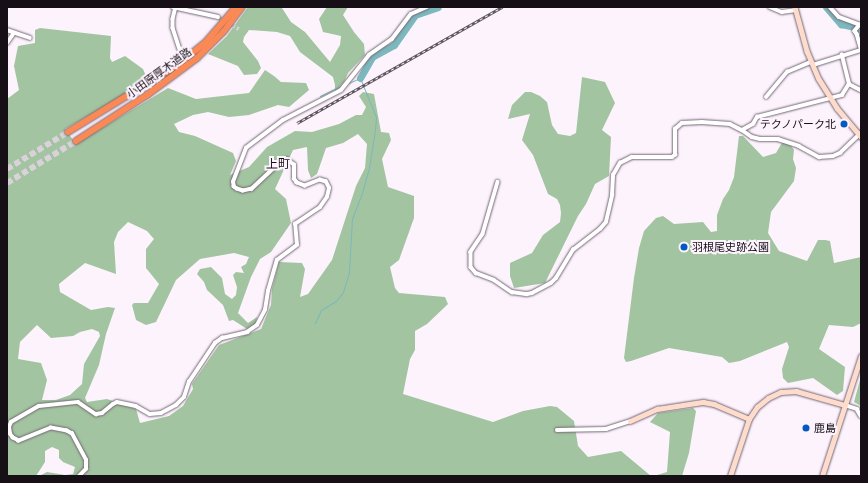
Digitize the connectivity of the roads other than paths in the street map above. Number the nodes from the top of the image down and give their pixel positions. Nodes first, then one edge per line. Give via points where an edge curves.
1 (175, 7) edge
2 (236, 7) edge
3 (242, 7) edge
4 (426, 7) edge
5 (770, 7) edge
6 (830, 7) edge
7 (795, 8) edge
8 (218, 17) tunnel mouth
9 (861, 25) edge
10 (7, 30) edge
11 (14, 33) junction
12 (30, 38) dead end
13 (7, 43) edge
14 (861, 49) edge
15 (180, 50) dead end
16 (842, 55) junction
17 (812, 63) junction
18 (849, 84) junction
19 (861, 90) edge
20 (766, 97) dead end
21 (830, 98) junction
22 (742, 130) junction
23 (68, 132) tunnel mouth
24 (860, 135) edge
25 (76, 141) tunnel mouth
26 (498, 182) dead end
27 (861, 356) edge
28 (846, 405) junction
29 (861, 416) edge
30 (749, 419) junction
31 (630, 421) joint
32 (557, 430) dead end
33 (78, 476) edge
34 (730, 476) edge
35 (822, 476) edge

1 - 8 street
1 - 15 street via 173,28
2 - 23 highway, 小田原厚木道路 via 205,43 180,63
3 - 25 highway, 小田原厚木道路 via 209,46 184,68 147,96
4 - 33 street via 411,14 392,39 369,54 341,90 282,120 246,148 233,182 237,189 252,189 281,162 287,160 294,165 294,179 297,183 305,186 320,180 326,182 329,188 327,197 320,207 295,224 297,246 277,260 265,310 257,325 247,332 222,338 215,343 189,382 181,400 161,413 150,414 136,406 117,402 102,413 96,414 78,402 39,406 11,422 10,434 19,441 51,428 72,434 86,460 86,469
5 - 7 street via 782,12
6 - 9 street via 839,17
7 - 17 street
9 - 14 street via 854,31
10 - 11 street
11 - 12 street
11 - 13 street
14 - 16 street
16 - 17 street
16 - 18 street
17 - 20 street via 787,72
17 - 21 street
18 - 19 street
18 - 21 street via 842,95
21 - 22 street via 757,117 753,124
21 - 24 street
22 - 24 street via 752,137 778,139 799,146 819,157 840,153
22 - 26 street via 730,124 682,123 675,129 675,155 632,157 620,163 613,175 612,196 603,226 573,250 562,271 551,283 527,294 512,292 494,280 476,273 471,267 470,252 483,234
27 - 28 street
28 - 29 street via 857,409
28 - 30 street via 804,392 788,391 774,394 762,402
28 - 35 street
30 - 31 street via 714,404 702,402 657,409
30 - 34 street
31 - 32 street via 606,429

